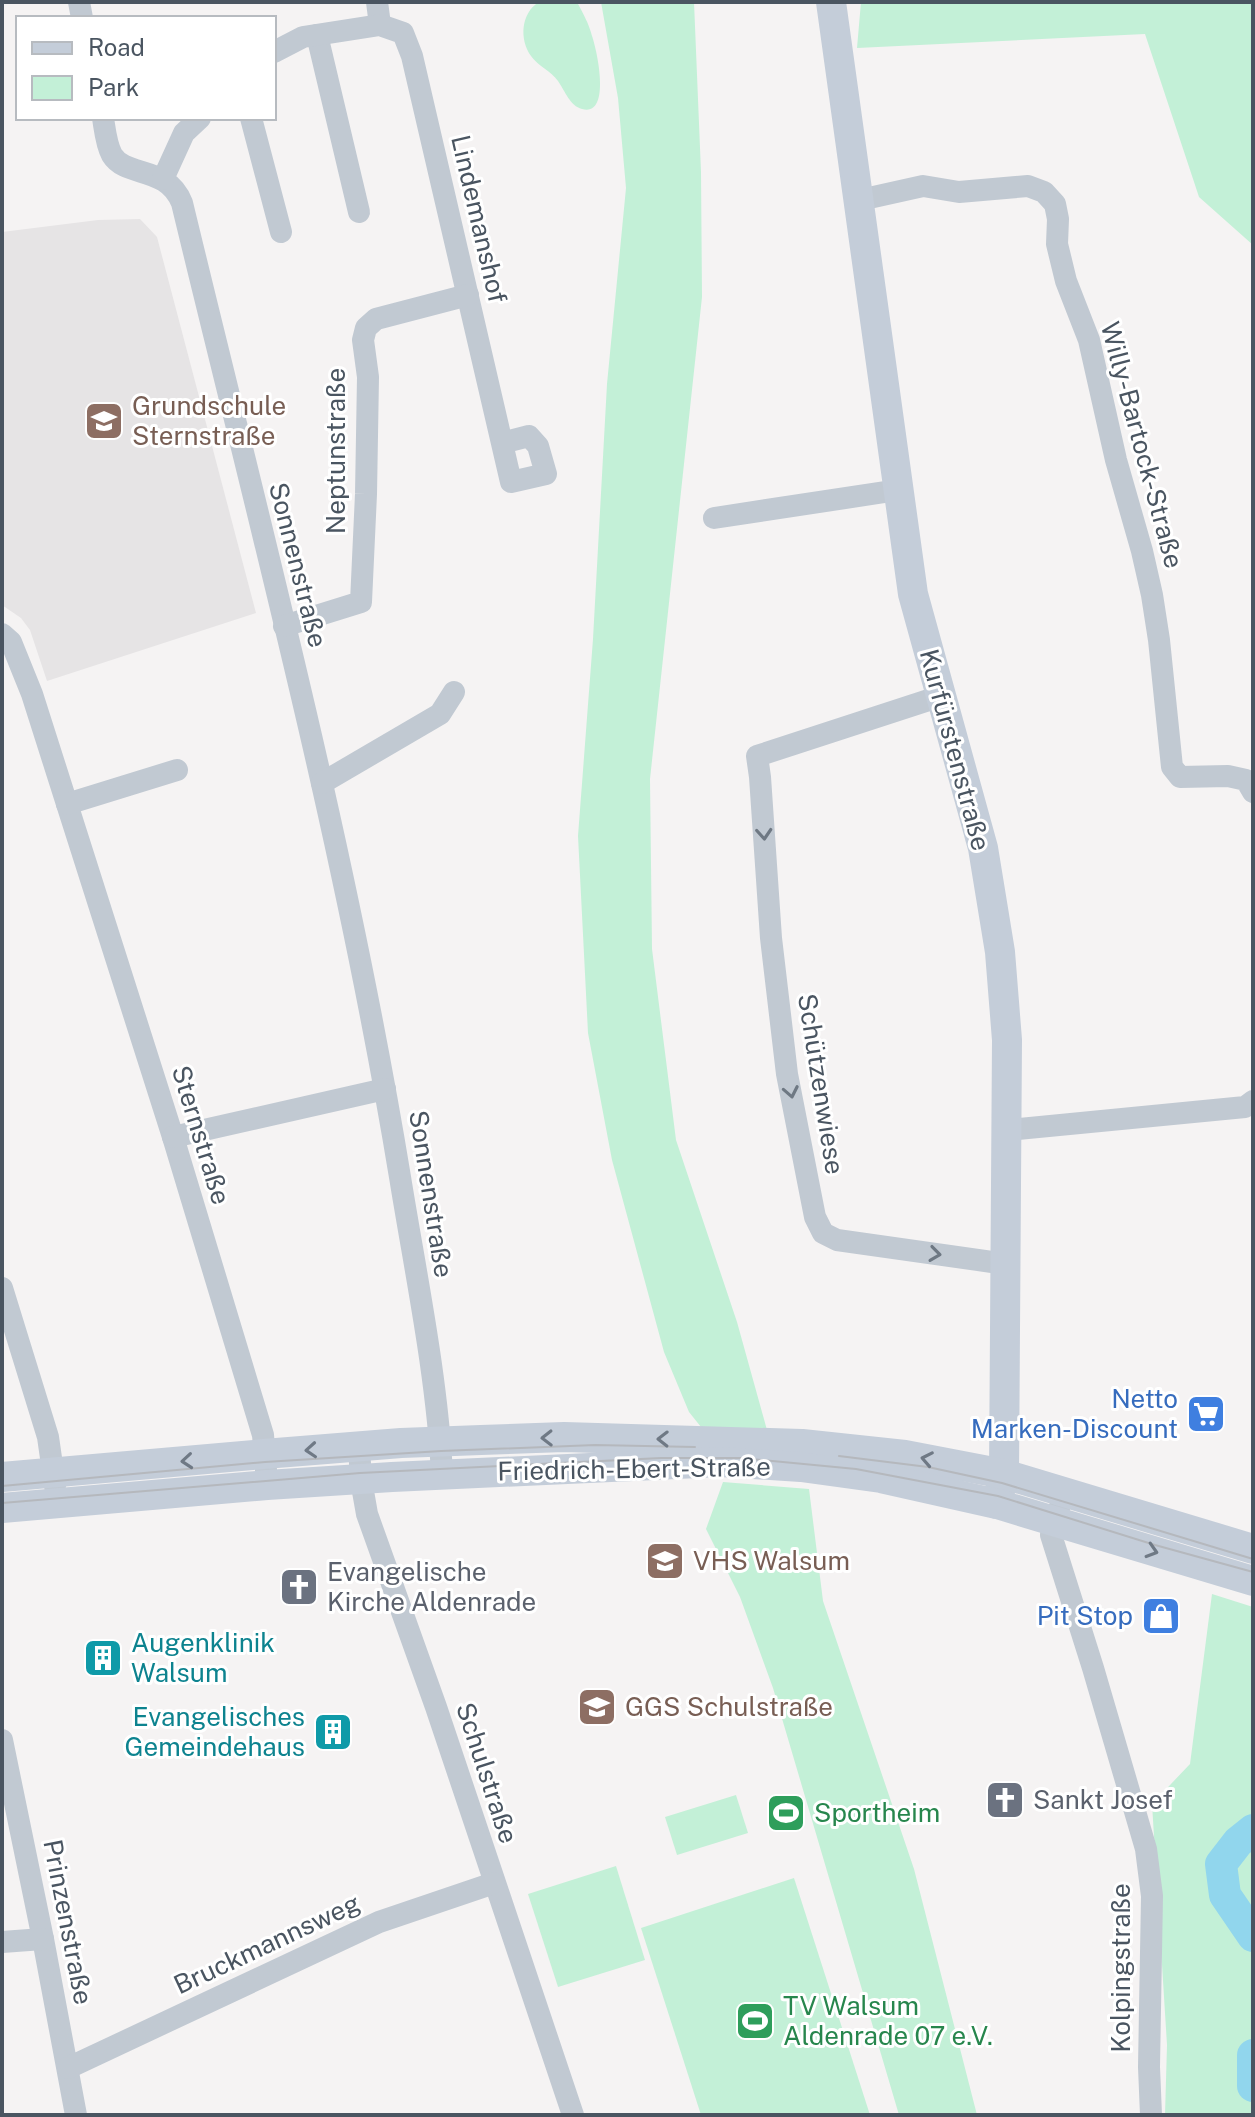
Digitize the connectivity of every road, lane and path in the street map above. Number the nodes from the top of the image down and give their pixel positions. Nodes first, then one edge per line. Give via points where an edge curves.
1 (377, 2) edge
2 (831, 2) edge
3 (380, 25) junction
4 (317, 35) junction
5 (276, 51) edge
6 (103, 120) edge
7 (198, 120) edge
8 (252, 120) edge
9 (163, 179) junction
10 (860, 200) junction
11 (359, 212) dead end
12 (281, 232) dead end
13 (468, 295) junction
14 (502, 443) dead end
15 (898, 490) junction
16 (714, 518) dead end
17 (284, 626) junction
18 (2, 634) edge
19 (454, 692) dead end
20 (941, 696) junction
21 (177, 770) dead end
22 (322, 783) junction
23 (1253, 792) edge
24 (67, 804) junction
25 (385, 1089) junction
26 (1253, 1101) edge
27 (1008, 1130) junction
28 (173, 1137) junction
29 (1006, 1264) junction
30 (2, 1288) edge
31 (10, 1342) edge
32 (440, 1441) junction
33 (359, 1447) junction
34 (264, 1454) junction
35 (54, 1473) junction
36 (442, 1474) junction
37 (1004, 1474) junction
38 (2, 1477) edge
39 (361, 1480) junction
40 (267, 1485) junction
41 (1084, 1498) junction
42 (57, 1503) junction
43 (997, 1504) junction
44 (2, 1508) edge
45 (1052, 1521) junction
46 (1092, 1533) junction
47 (1253, 1549) edge
48 (1253, 1581) edge
49 (1070, 1592) junction
50 (2, 1740) edge
51 (494, 1883) junction
52 (43, 1939) junction
53 (2, 1942) edge
54 (68, 2068) junction
55 (76, 2115) edge
56 (572, 2115) edge
57 (1151, 2115) edge

1 - 3 street
2 - 10 main road, Kurfürstenstraße
3 - 4 street
3 - 13 street, Lindemanshof via 403,33 412,56
4 - 5 street
4 - 11 street
6 - 9 street via 118,162
7 - 9 street via 184,133
8 - 12 street
9 - 17 street, Sonnenstraße via 182,203
10 - 15 main road, Kurfürstenstraße
10 - 23 street, Willy-Bartock-Straße via 923,186 959,192 1028,186 1055,204 1066,281 1089,340 1152,595 1172,767 1180,777 1246,780
13 - 14 street, Lindemanshof
13 - 17 street, Neptunstraße via 376,319 366,328 361,602
15 - 16 street
15 - 20 main road, Kurfürstenstraße via 913,594
17 - 22 street, Sonnenstraße
18 - 24 street, Sternstraße via 11,642 32,694
19 - 22 street via 440,714
20 - 27 main road, Kurfürstenstraße via 983,848 997,937 1007,1040
20 -> 29 street, Schützenwiese via 757,756 771,938 787,1074 815,1217 823,1233 837,1240
21 - 24 street
22 - 25 street, Sonnenstraße
24 - 28 street, Sternstraße
25 - 28 street
25 - 32 street, Sonnenstraße
26 - 27 street via 1245,1107 1186,1114
27 - 29 main road, Kurfürstenstraße
28 - 34 street, Sternstraße via 263,1435
29 - 37 main road, Kurfürstenstraße
30 - 31 street
31 - 35 street via 48,1437
32 - 33 main road, Friedrich-Ebert-Straße
32 - 36 street, Sonnenstraße
37 -> 32 main road, Friedrich-Ebert-Straße via 905,1455 802,1444 564,1437
33 -> 34 main road, Friedrich-Ebert-Straße
33 - 39 street, Schulstraße
34 -> 35 main road, Friedrich-Ebert-Straße
34 - 40 street, Sternstraße
35 - 38 main road, Friedrich-Ebert-Straße
35 - 42 street
36 - 39 main road, Friedrich-Ebert-Straße
36 - 43 main road, Friedrich-Ebert-Straße via 720,1462 881,1478
37 - 41 main road, Friedrich-Ebert-Straße
37 - 43 main road, Kurfürstenstraße
39 - 40 main road, Friedrich-Ebert-Straße
39 - 51 street, Schulstraße via 367,1514
40 - 42 main road, Friedrich-Ebert-Straße
41 - 45 street via 1062,1507
41 - 47 main road, Friedrich-Ebert-Straße
42 - 44 main road, Friedrich-Ebert-Straße
43 - 45 main road, Friedrich-Ebert-Straße
45 - 46 main road, Friedrich-Ebert-Straße
45 - 49 street, Kolpingstraße via 1051,1535
46 -> 48 main road, Friedrich-Ebert-Straße
46 - 49 street, Kolpingstraße via 1072,1552
49 - 57 street, Kolpingstraße via 1146,1849 1152,1896
50 - 52 street, Prinzenstraße
51 - 54 street, Bruckmannsweg via 379,1922
51 - 56 street, Schulstraße
52 - 53 street
52 - 54 street, Prinzenstraße
54 - 55 street, Prinzenstraße

